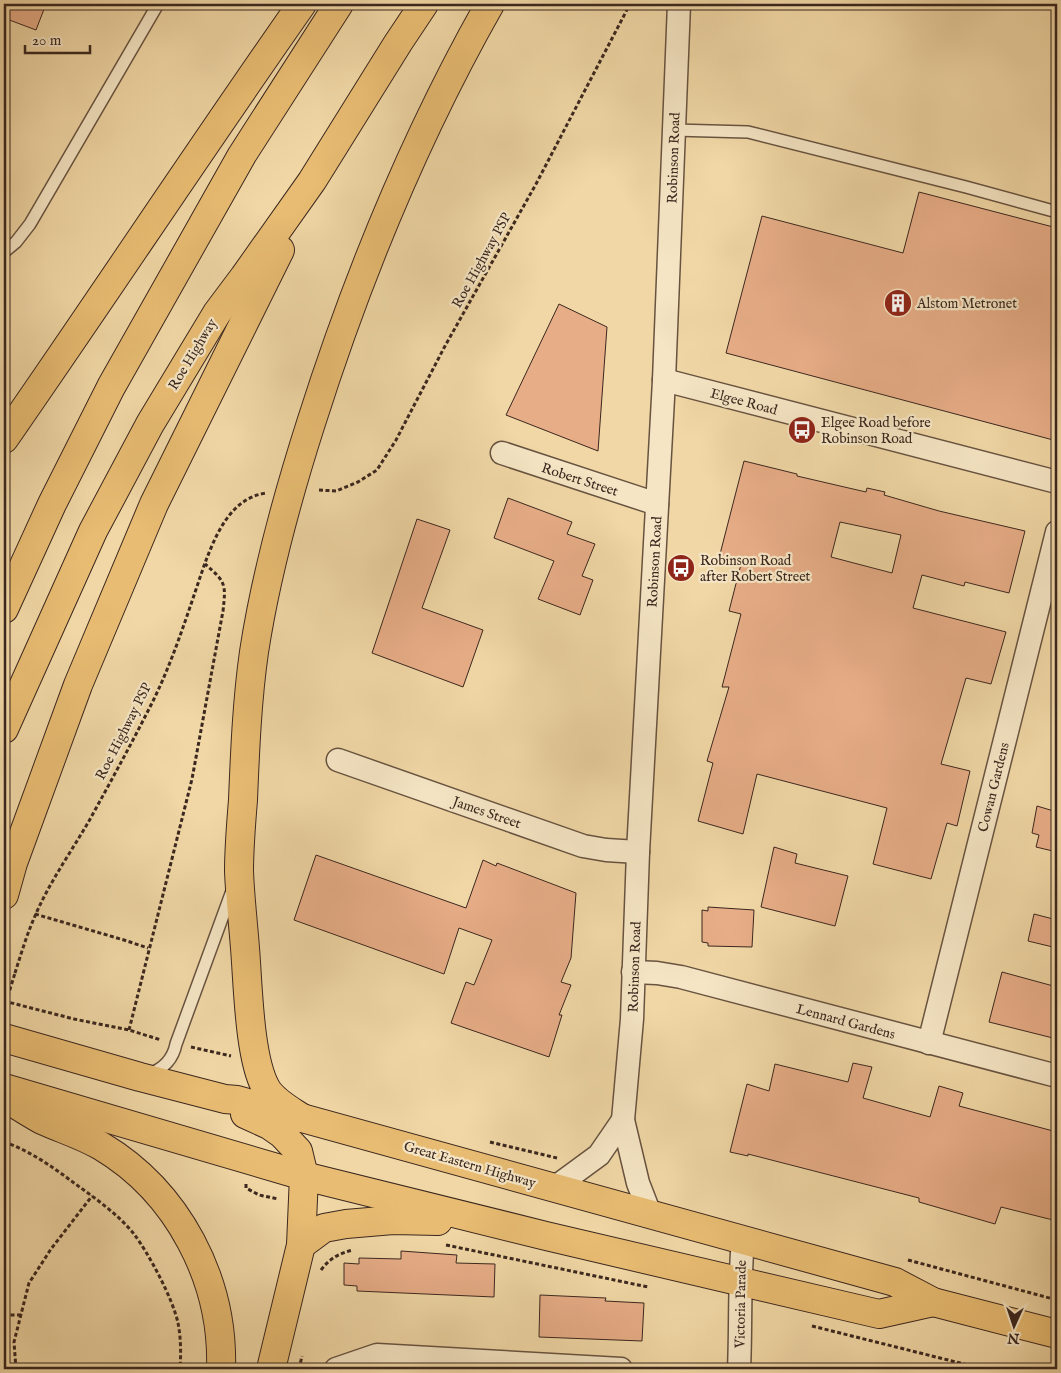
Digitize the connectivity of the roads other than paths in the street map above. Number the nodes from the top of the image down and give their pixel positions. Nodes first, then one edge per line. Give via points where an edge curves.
1 (158, 4) edge
2 (302, 4) edge
3 (339, 4) edge
4 (424, 4) edge
5 (490, 4) edge
6 (679, 4) edge
7 (674, 130) junction
8 (312, 181) junction
9 (1057, 212) edge
10 (4, 252) edge
11 (664, 380) junction
12 (4, 440) edge
13 (502, 453) dead end
14 (1057, 482) edge
15 (657, 504) junction
16 (1057, 532) edge
17 (4, 609) edge
18 (4, 729) edge
19 (338, 760) dead end
20 (638, 852) junction
21 (239, 870) junction
22 (4, 895) edge
23 (633, 972) junction
24 (4, 1038) edge
25 (929, 1043) junction
26 (1057, 1076) edge
27 (140, 1077) junction
28 (4, 1088) edge
29 (4, 1097) edge
30 (225, 1099) junction
31 (302, 1118) junction
32 (623, 1120) junction
33 (304, 1176) junction
34 (554, 1188) junction
35 (650, 1214) junction
36 (546, 1236) junction
37 (743, 1240) junction
38 (301, 1245) junction
39 (739, 1281) junction
40 (933, 1302) junction
41 (1057, 1334) edge
42 (221, 1369) edge
43 (270, 1369) edge
44 (336, 1369) edge
45 (621, 1369) edge
46 (739, 1369) edge

1 - 10 lane via 30,224
2 - 12 highway
3 - 17 highway via 242,155 111,387
4 - 8 highway, Roe Highway
5 - 21 highway via 413,154 378,236 325,377 298,465 267,585 254,654
6 - 7 street, Robinson Road
7 - 9 lane via 748,132
7 - 11 street, Robinson Road
8 - 18 highway, Roe Highway via 217,313 150,424 93,531
8 - 22 highway via 154,504 78,685
11 - 14 street, Elgee Road
11 - 15 street, Robinson Road
13 - 15 street, Robert Street
15 - 20 street, Robinson Road
16 - 25 street, Cowan Gardens
19 - 20 street, James Street via 583,846
20 - 23 street, Robinson Road
21 - 27 lane via 175,1053 163,1067
21 - 31 highway via 254,1051 266,1089
23 - 25 street, Lennard Gardens via 681,977
23 - 32 street, Robinson Road
24 - 27 highway, Great Eastern Highway
25 - 26 street, Lennard Gardens
27 - 30 highway, Great Eastern Highway
28 - 33 highway, Great Eastern Highway
29 - 42 highway via 42,1119 101,1146 125,1163 164,1200 181,1222 212,1293 221,1337
30 - 31 highway, Great Eastern Highway
30 - 33 highway via 238,1112 282,1134 298,1150
31 - 34 highway, Great Eastern Highway
32 - 34 street, Robinson Road via 599,1155
32 - 35 street, Robinson Road via 638,1183
33 - 36 highway, Great Eastern Highway
33 - 38 highway
34 - 35 highway, Great Eastern Highway
35 - 37 highway, Great Eastern Highway
36 - 38 highway via 456,1222 392,1220 324,1228
36 - 39 highway, Great Eastern Highway
37 - 39 street, Victoria Parade
37 - 40 highway, Great Eastern Highway via 895,1282
38 - 43 highway
39 - 40 highway, Great Eastern Highway via 879,1314
39 - 46 street, Victoria Parade
40 - 41 highway, Great Eastern Highway
44 - 45 street via 377,1356

